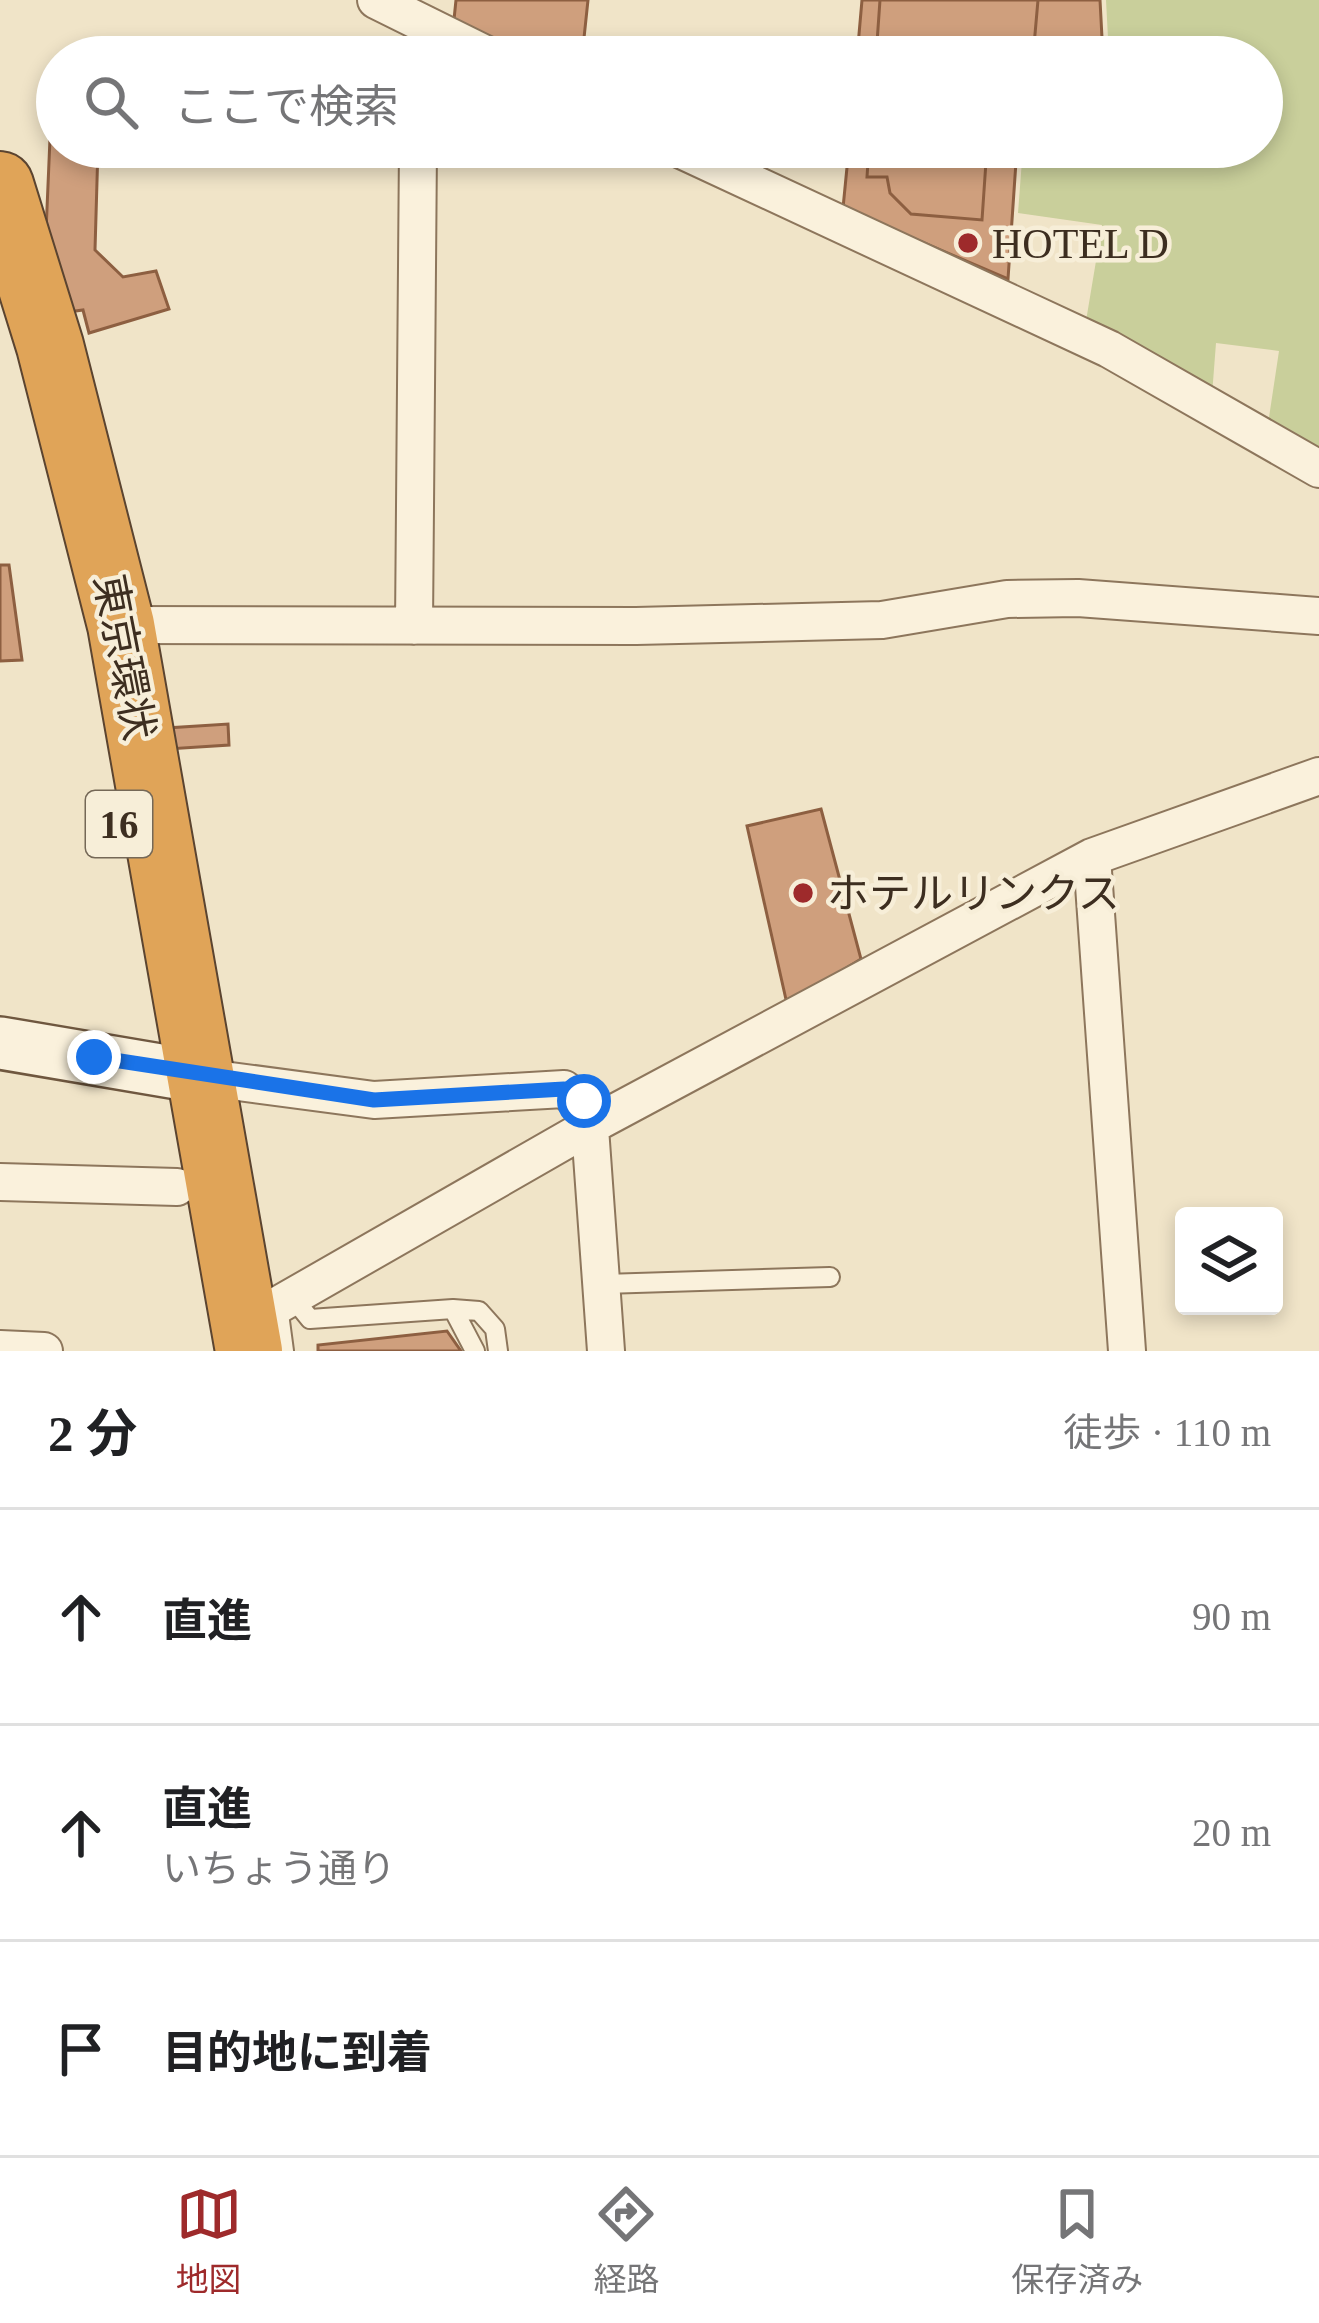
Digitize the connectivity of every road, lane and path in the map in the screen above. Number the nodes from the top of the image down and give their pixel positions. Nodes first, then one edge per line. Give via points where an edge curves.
1 (398, 17) edge
2 (442, 36) edge
3 (418, 168) edge
4 (720, 168) edge
5 (0, 185) edge
6 (0, 304) edge
7 (1319, 469) edge
8 (1319, 616) edge
9 (121, 625) junction
10 (414, 626) junction
11 (1319, 776) edge
12 (1092, 857) junction
13 (0, 1043) edge
14 (179, 1073) junction
15 (595, 1124) junction
16 (0, 1182) edge
17 (177, 1187) junction
18 (830, 1277) dead end
19 (604, 1284) junction
20 (453, 1310) junction
21 (259, 1330) edge
22 (0, 1349) edge
23 (44, 1351) edge
24 (475, 1351) edge
25 (498, 1351) edge
26 (606, 1351) edge
27 (1126, 1351) edge

1 - 2 street
3 - 10 street
4 - 7 street via 1109,349
5 - 9 highway, 東京環状 / 16
6 - 14 highway, 東京環状 / 16 via 93,658
8 - 10 street via 1078,598 1007,599 882,620
9 - 10 street
9 - 14 highway, 東京環状 / 16
11 - 12 street
12 - 15 street
12 - 27 street
13 - 14 street
14 - 15 street via 374,1100 564,1089
14 - 17 highway, 東京環状 / 16
14 - 21 highway, 東京環状 / 16
15 - 19 street
15 - 21 street
16 - 17 street
17 - 21 highway, 東京環状 / 16
18 - 19 lane
19 - 26 street
20 - 21 lane
20 - 24 lane
20 - 25 lane via 478,1311 495,1329
22 - 23 street

